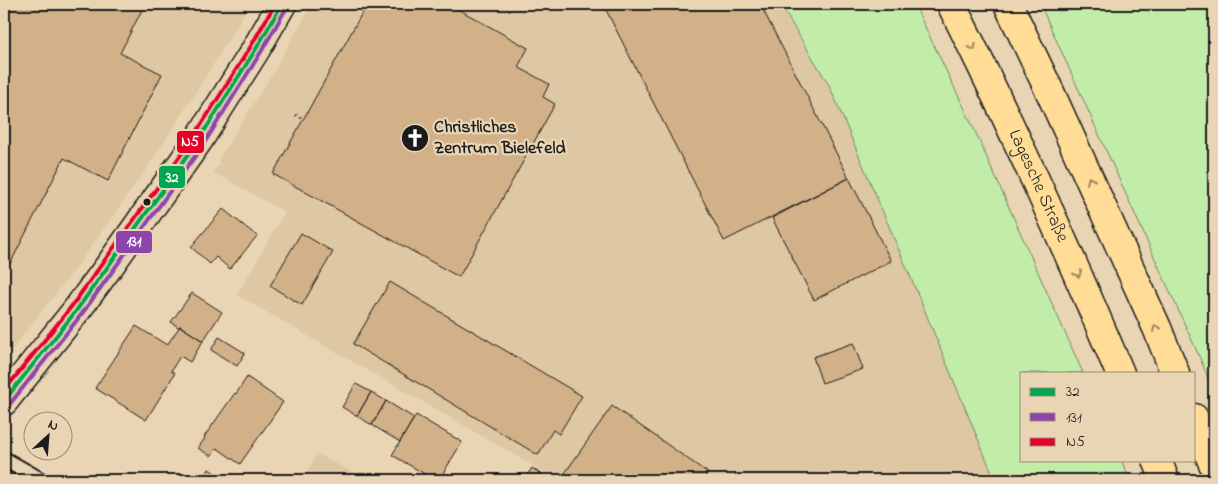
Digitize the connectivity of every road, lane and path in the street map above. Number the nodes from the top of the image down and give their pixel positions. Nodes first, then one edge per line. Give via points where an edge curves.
1 (282, 4) edge
2 (951, 4) edge
3 (1008, 4) edge
4 (296, 115) dead end
5 (303, 119) dead end
6 (1120, 372) edge
7 (1175, 372) edge
8 (4, 401) edge
9 (1196, 423) edge
10 (4, 459) edge
11 (1158, 462) edge
12 (1214, 466) edge
13 (41, 480) edge
14 (1165, 480) edge

1 - 8 street via 188,156 76,311
2 -> 6 highway, Lagesche Straße via 1080,278
7 -> 3 highway
4 - 5 path
9 - 12 highway
10 - 13 lane
11 - 14 highway

